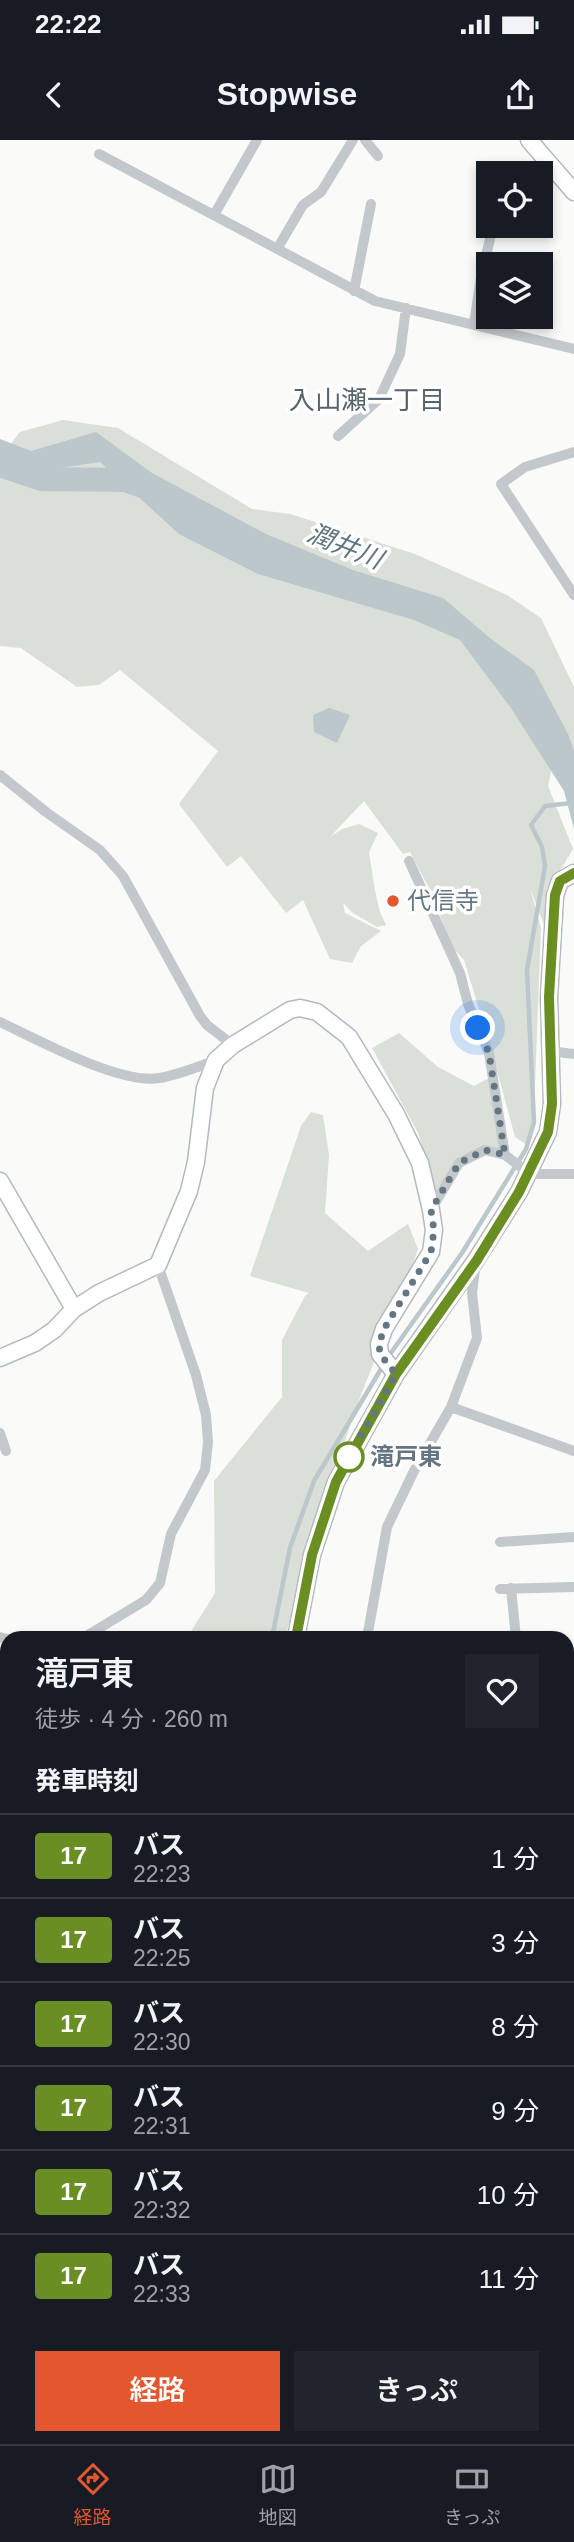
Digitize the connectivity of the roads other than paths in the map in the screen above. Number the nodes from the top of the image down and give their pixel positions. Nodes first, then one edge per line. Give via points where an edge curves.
1 (257, 140) edge
2 (353, 140) edge
3 (365, 140) edge
4 (529, 140) edge
5 (99, 154) dead end
6 (378, 156) dead end
7 (554, 170) joint
8 (574, 192) edge
9 (371, 204) dead end
10 (214, 215) junction
11 (491, 238) edge
12 (277, 249) junction
13 (354, 290) junction
14 (406, 309) junction
15 (474, 324) junction
16 (574, 349) edge
17 (338, 436) dead end
18 (574, 452) edge
19 (574, 596) edge
20 (0, 775) edge
21 (409, 861) dead end
22 (569, 875) edge
23 (0, 1022) edge
24 (233, 1045) junction
25 (550, 1051) junction
26 (574, 1054) edge
27 (216, 1060) junction
28 (505, 1155) junction
29 (530, 1174) junction
30 (574, 1174) edge
31 (0, 1181) edge
32 (431, 1210) junction
33 (477, 1260) junction
34 (158, 1265) junction
35 (75, 1309) junction
36 (0, 1358) edge
37 (396, 1374) junction
38 (451, 1407) junction
39 (0, 1433) edge
40 (6, 1451) dead end
41 (574, 1451) edge
42 (574, 1537) edge
43 (500, 1542) dead end
44 (574, 1587) edge
45 (95, 1631) edge
46 (297, 1631) edge
47 (368, 1631) edge
48 (515, 1631) edge

1 - 10 street
2 - 12 street via 321,192 303,205
3 - 6 street
4 - 7 street
5 - 10 street
7 - 8 street
9 - 13 street
10 - 12 street
11 - 15 street
12 - 13 street
13 - 14 street via 375,302
14 - 15 street
14 - 17 street via 400,354 379,399
15 - 16 street
18 - 19 street via 525,467 501,484
20 - 24 street via 100,850 123,876 201,1016
21 - 28 street via 460,973 489,1053
22 - 25 street via 555,895
23 - 27 street via 118,1073 156,1079
24 - 27 street
24 - 32 street via 289,1010 317,1012 332,1023 348,1037 402,1124 420,1163
25 - 26 street
25 - 29 street via 548,1132
27 - 34 street via 205,1088 189,1191
28 - 29 street
28 - 32 street via 485,1150 459,1163
29 - 30 street
29 - 33 street
31 - 35 street
32 - 37 street via 431,1252 379,1344 380,1354
33 - 37 street
33 - 38 street via 472,1293 477,1338
34 - 35 street
34 - 45 street via 206,1415 205,1470 171,1534 160,1583 146,1600
35 - 36 street via 35,1343
37 - 46 street via 336,1482 312,1555
38 - 41 street
38 - 47 street via 387,1527
39 - 40 street
42 - 43 street
44 - 48 street via 506,1588

